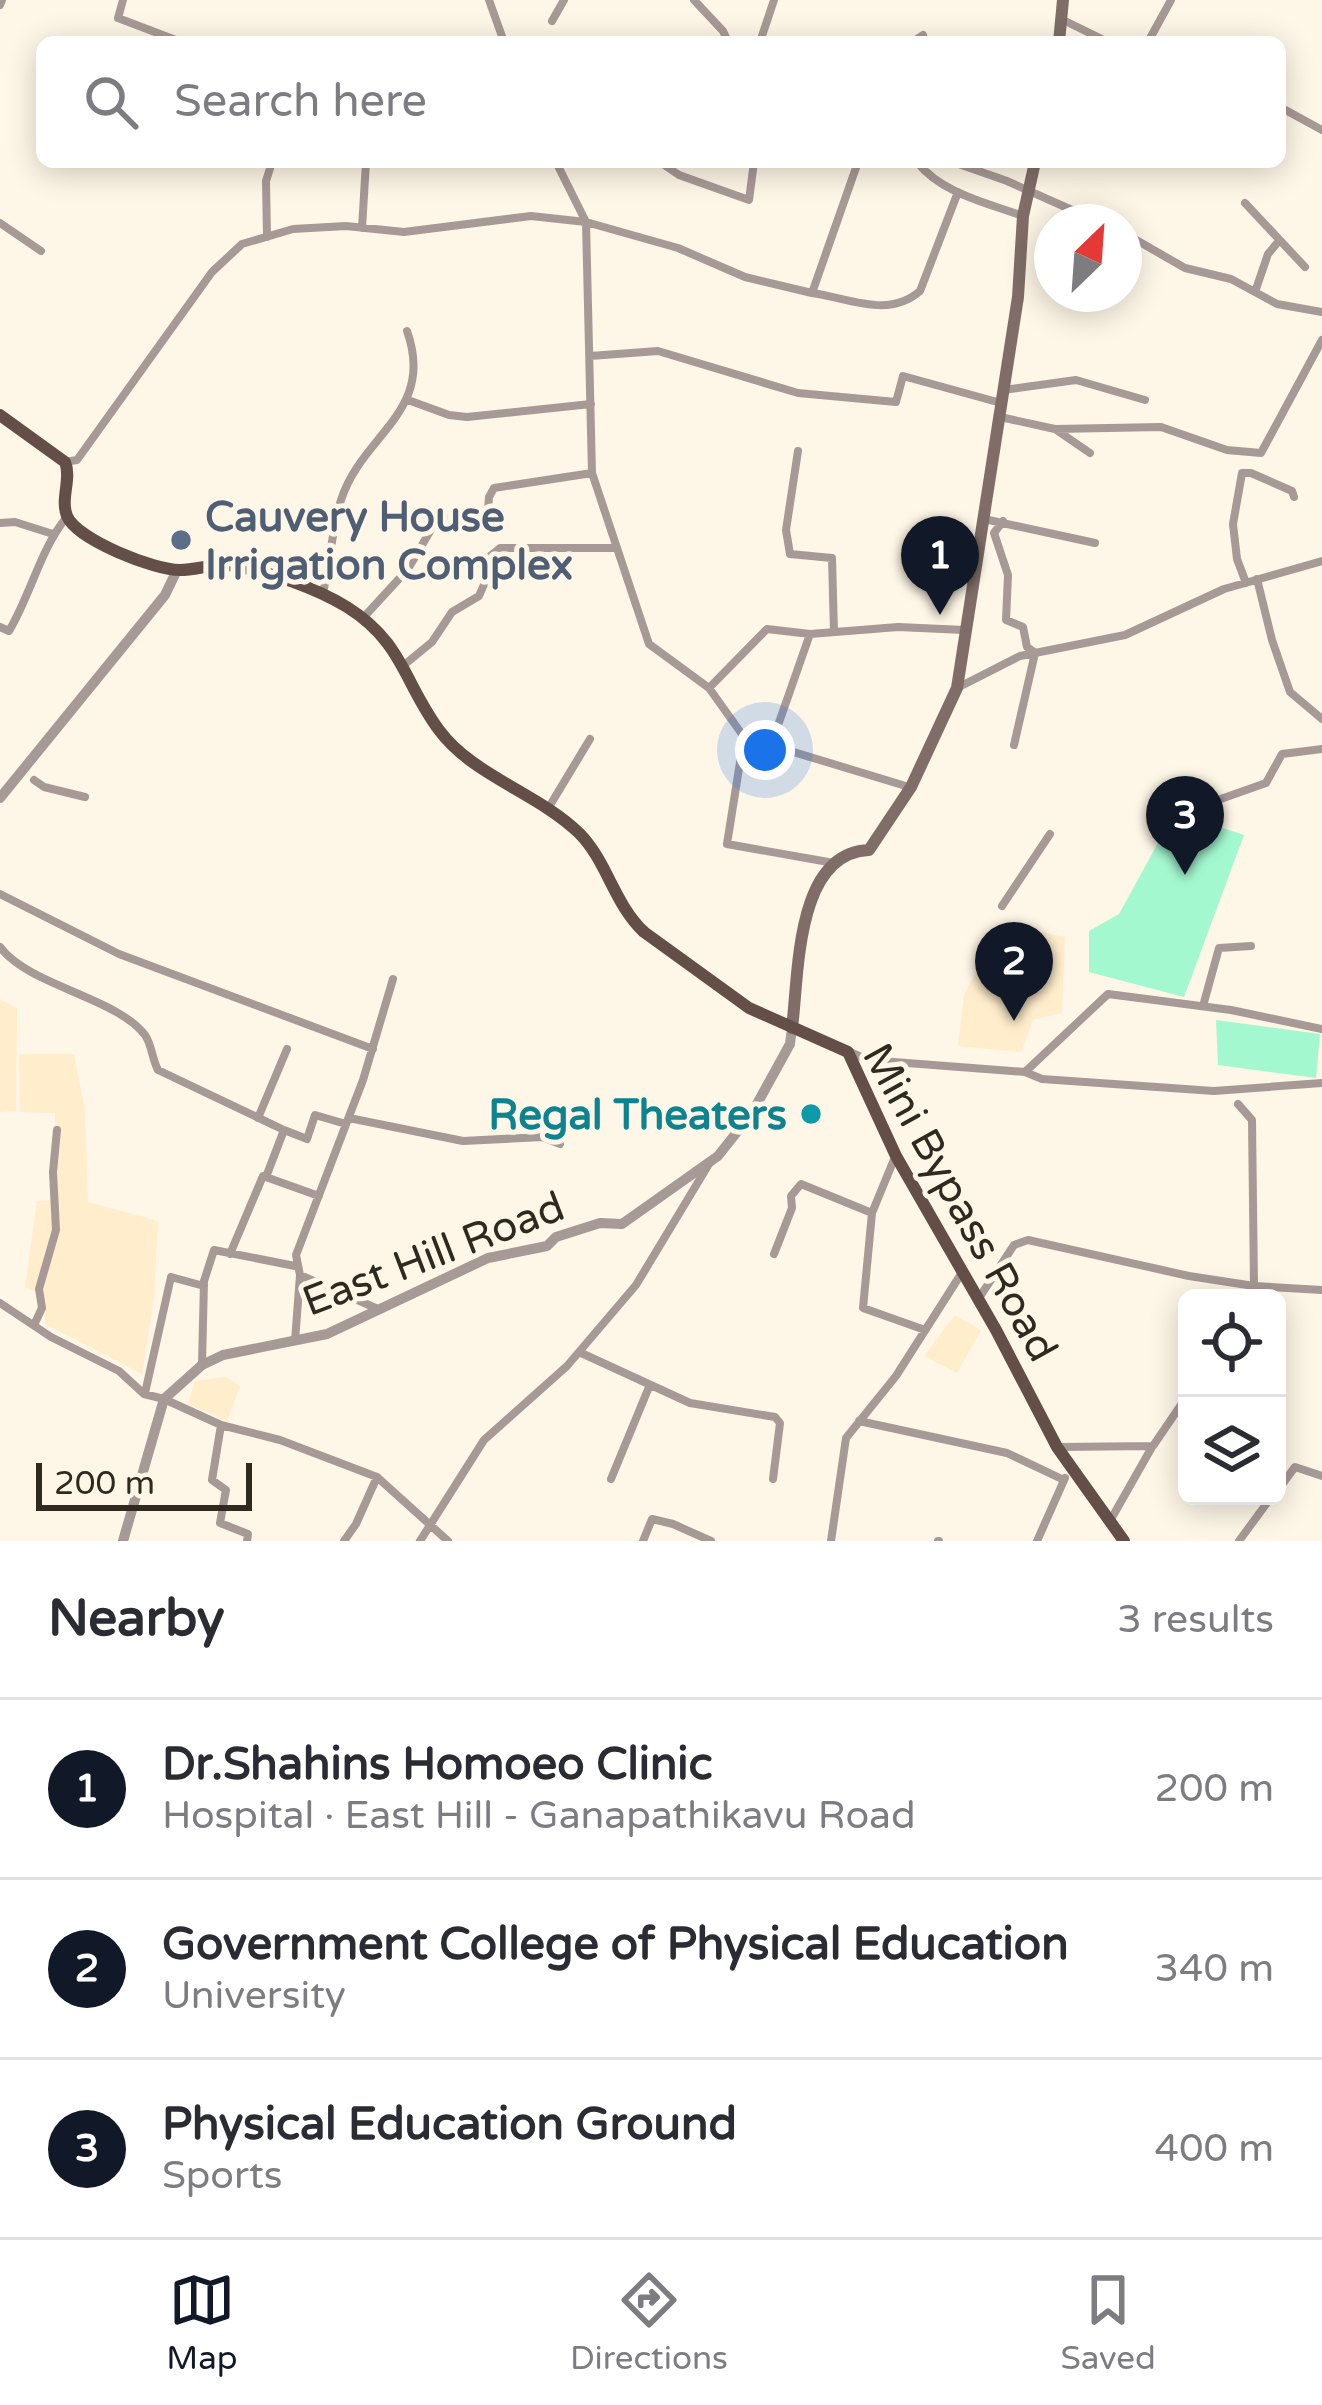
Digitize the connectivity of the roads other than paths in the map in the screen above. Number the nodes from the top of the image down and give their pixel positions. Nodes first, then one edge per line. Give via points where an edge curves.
1 (123, 0) edge
2 (489, 0) edge
3 (564, 0) edge
4 (694, 0) edge
5 (774, 0) edge
6 (1171, 0) edge
7 (1060, 6) edge
8 (552, 21) dead end
9 (923, 34) dead end
10 (165, 36) edge
11 (502, 36) edge
12 (726, 36) edge
13 (762, 36) edge
14 (920, 36) edge
15 (1059, 36) edge
16 (1100, 36) edge
17 (1151, 36) edge
18 (1286, 110) edge
19 (1322, 130) edge
20 (270, 168) edge
21 (366, 168) edge
22 (559, 168) edge
23 (668, 168) edge
24 (753, 168) edge
25 (855, 168) edge
26 (922, 168) edge
27 (969, 168) edge
28 (1034, 168) edge
29 (1028, 190) junction
30 (958, 192) junction
31 (1245, 203) dead end
32 (1059, 204) edge
33 (1023, 216) junction
34 (586, 222) junction
35 (0, 223) edge
36 (362, 228) junction
37 (267, 236) junction
38 (1278, 242) junction
39 (1142, 243) edge
40 (40, 251) dead end
41 (1305, 267) dead end
42 (1255, 292) junction
43 (812, 293) junction
44 (1322, 312) edge
45 (407, 331) dead end
46 (1322, 340) edge
47 (590, 356) junction
48 (408, 400) junction
49 (1144, 400) dead end
50 (1002, 403) junction
51 (591, 404) junction
52 (0, 415) edge
53 (1054, 428) junction
54 (798, 451) dead end
55 (1090, 453) dead end
56 (65, 462) junction
57 (592, 472) junction
58 (1294, 497) dead end
59 (68, 517) junction
60 (982, 518) junction
61 (1003, 521) junction
62 (0, 523) edge
63 (53, 534) junction
64 (1095, 543) dead end
65 (617, 548) junction
66 (1322, 561) edge
67 (177, 571) junction
68 (1257, 580) junction
69 (1246, 583) junction
70 (322, 595) junction
71 (362, 619) junction
72 (0, 627) edge
73 (964, 630) junction
74 (834, 632) junction
75 (810, 634) junction
76 (1036, 653) junction
77 (404, 665) junction
78 (710, 688) junction
79 (957, 688) junction
80 (1322, 719) edge
81 (776, 731) dead end
82 (744, 737) junction
83 (590, 739) dead end
84 (1014, 745) dead end
85 (1322, 749) edge
86 (34, 780) dead end
87 (911, 788) junction
88 (85, 797) dead end
89 (0, 798) edge
90 (1215, 801) dead end
91 (550, 807) junction
92 (1051, 834) dead end
93 (836, 863) junction
94 (0, 894) edge
95 (1003, 906) dead end
96 (1250, 946) dead end
97 (0, 947) edge
98 (393, 979) dead end
99 (1203, 1006) junction
100 (792, 1028) junction
101 (1322, 1029) edge
102 (287, 1048) dead end
103 (373, 1049) junction
104 (848, 1052) junction
105 (1025, 1072) junction
106 (1322, 1083) edge
107 (1238, 1104) dead end
108 (258, 1118) junction
109 (348, 1121) junction
110 (57, 1130) dead end
111 (284, 1130) junction
112 (560, 1144) dead end
113 (896, 1156) junction
114 (710, 1162) junction
115 (266, 1177) junction
116 (319, 1196) junction
117 (872, 1213) junction
118 (230, 1254) junction
119 (774, 1254) dead end
120 (298, 1270) junction
121 (962, 1274) junction
122 (204, 1286) junction
123 (1254, 1286) junction
124 (1253, 1289) edge
125 (1322, 1290) edge
126 (978, 1299) junction
127 (0, 1303) edge
128 (379, 1309) junction
129 (34, 1324) junction
130 (926, 1330) junction
131 (295, 1341) junction
132 (579, 1352) junction
133 (202, 1365) junction
134 (649, 1388) junction
135 (144, 1394) junction
136 (1186, 1397) edge
137 (164, 1399) junction
138 (859, 1421) junction
139 (221, 1425) junction
140 (1153, 1446) junction
141 (1057, 1447) junction
142 (1071, 1465) junction
143 (1322, 1476) edge
144 (377, 1477) junction
145 (1286, 1478) edge
146 (611, 1479) dead end
147 (773, 1479) dead end
148 (1064, 1480) junction
149 (1266, 1505) edge
150 (1110, 1521) junction
151 (431, 1525) junction
152 (123, 1541) edge
153 (247, 1541) edge
154 (344, 1541) edge
155 (420, 1541) edge
156 (448, 1541) edge
157 (643, 1541) edge
158 (711, 1541) edge
159 (831, 1541) edge
160 (1036, 1541) edge
161 (1124, 1541) edge
162 (1239, 1541) edge

1 - 10 street via 118,18
2 - 11 street
3 - 8 street
4 - 12 street
5 - 13 street
6 - 17 street
7 - 15 main road
7 - 16 street
9 - 14 street
18 - 19 street
20 - 37 street
21 - 36 street
22 - 34 street
23 - 24 street via 749,200
25 - 43 street
26 - 30 street
27 - 29 street
28 - 29 main road
29 - 32 street
29 - 33 main road
30 - 33 street
30 - 43 street via 909,301 875,307
31 - 38 street
33 - 50 main road
34 - 36 street via 532,216 404,232
34 - 43 street
34 - 47 street
35 - 40 street
36 - 37 street
37 - 56 street via 242,244 212,272 77,460
38 - 41 street
38 - 42 street
39 - 42 street via 1185,268
42 - 44 street
45 - 48 street via 416,358
46 - 53 street via 1261,452 1226,450 1162,427
47 - 50 street via 658,351 798,393 896,402 903,376
47 - 51 street
48 - 51 street via 467,417
48 - 70 street via 348,483
49 - 50 street via 1076,380
50 - 53 street
50 - 60 main road
51 - 57 street
52 - 56 main road
53 - 55 street
54 - 74 street via 790,554 832,558
56 - 59 main road
57 - 65 street
57 - 71 street via 494,488 487,522 439,516 408,569
58 - 69 street via 1242,473 1233,524
59 - 63 street
59 - 67 main road, Mini Bypass Road via 75,529 138,562
60 - 61 street
60 - 73 main road
61 - 64 street
61 - 76 street via 994,532 1007,575 1006,620 1023,627
62 - 63 street
63 - 72 street via 19,614 9,631
65 - 77 street via 500,548 472,569 486,580 479,596 452,612
65 - 78 street via 649,644
66 - 68 street
67 - 70 main road, Mini Bypass Road via 234,566
67 - 89 street
68 - 69 street
68 - 80 street via 1290,692
69 - 76 street via 1125,635
70 - 71 main road, Mini Bypass Road
71 - 77 main road, Mini Bypass Road
73 - 74 street
73 - 79 main road
74 - 75 street
75 - 78 street via 766,629
75 - 81 street
76 - 79 street
76 - 84 street
77 - 91 main road, Mini Bypass Road via 452,745
78 - 82 street
79 - 87 main road
82 - 87 street
82 - 93 street via 727,844
83 - 91 street
85 - 90 street via 1282,754 1266,783
86 - 88 street
87 - 93 main road via 869,850
91 - 100 main road, Mini Bypass Road via 584,837 644,932 749,1008
92 - 95 street
93 - 100 main road via 822,873 809,906
94 - 103 street via 119,954
96 - 99 street via 1219,948
97 - 108 street via 136,1025 158,1070
98 - 103 street
99 - 101 street
99 - 105 street via 1108,994
100 - 104 main road, Mini Bypass Road
100 - 114 street, East Hill Road via 752,1113
102 - 108 street
103 - 109 street
104 - 105 street
104 - 113 main road, Mini Bypass Road
105 - 106 street via 1196,1090
107 - 123 street via 1252,1120
108 - 111 street
109 - 111 street via 315,1115 307,1139
109 - 112 street via 463,1141 542,1136
109 - 116 street
110 - 129 street via 56,1230
111 - 115 street
113 - 117 street
113 - 121 main road, Mini Bypass Road
114 - 128 street, East Hill Road via 622,1224 599,1223 547,1246 488,1258
114 - 132 street via 636,1285
115 - 116 street
115 - 118 street
116 - 120 street
117 - 119 street via 801,1184
117 - 130 street via 863,1308
118 - 120 street
118 - 122 street via 214,1250
120 - 128 street
120 - 131 street
121 - 126 main road, Mini Bypass Road
121 - 130 street
122 - 133 street
122 - 135 street via 171,1277
123 - 124 street
123 - 125 street
123 - 126 street via 1028,1240 1014,1245
126 - 141 main road, Mini Bypass Road
127 - 129 street
128 - 131 street, East Hill Road
129 - 135 street
130 - 138 street
131 - 133 street, East Hill Road
132 - 134 street
132 - 151 street via 484,1440
133 - 137 street, East Hill Road
134 - 146 street
134 - 147 street via 775,1417
135 - 137 street
136 - 140 street
137 - 139 street
137 - 152 street
138 - 148 street via 1007,1453
138 - 159 street via 846,1438
139 - 144 street
139 - 153 street via 211,1471 226,1490 220,1523 248,1534
140 - 141 street
140 - 150 street
141 - 142 main road, Mini Bypass Road
142 - 148 street
142 - 150 main road, Mini Bypass Road
143 - 145 street via 1294,1467
144 - 151 street
144 - 154 street
148 - 160 street
149 - 162 street
150 - 161 main road, Mini Bypass Road
151 - 155 street
151 - 156 street
157 - 158 street via 652,1519

